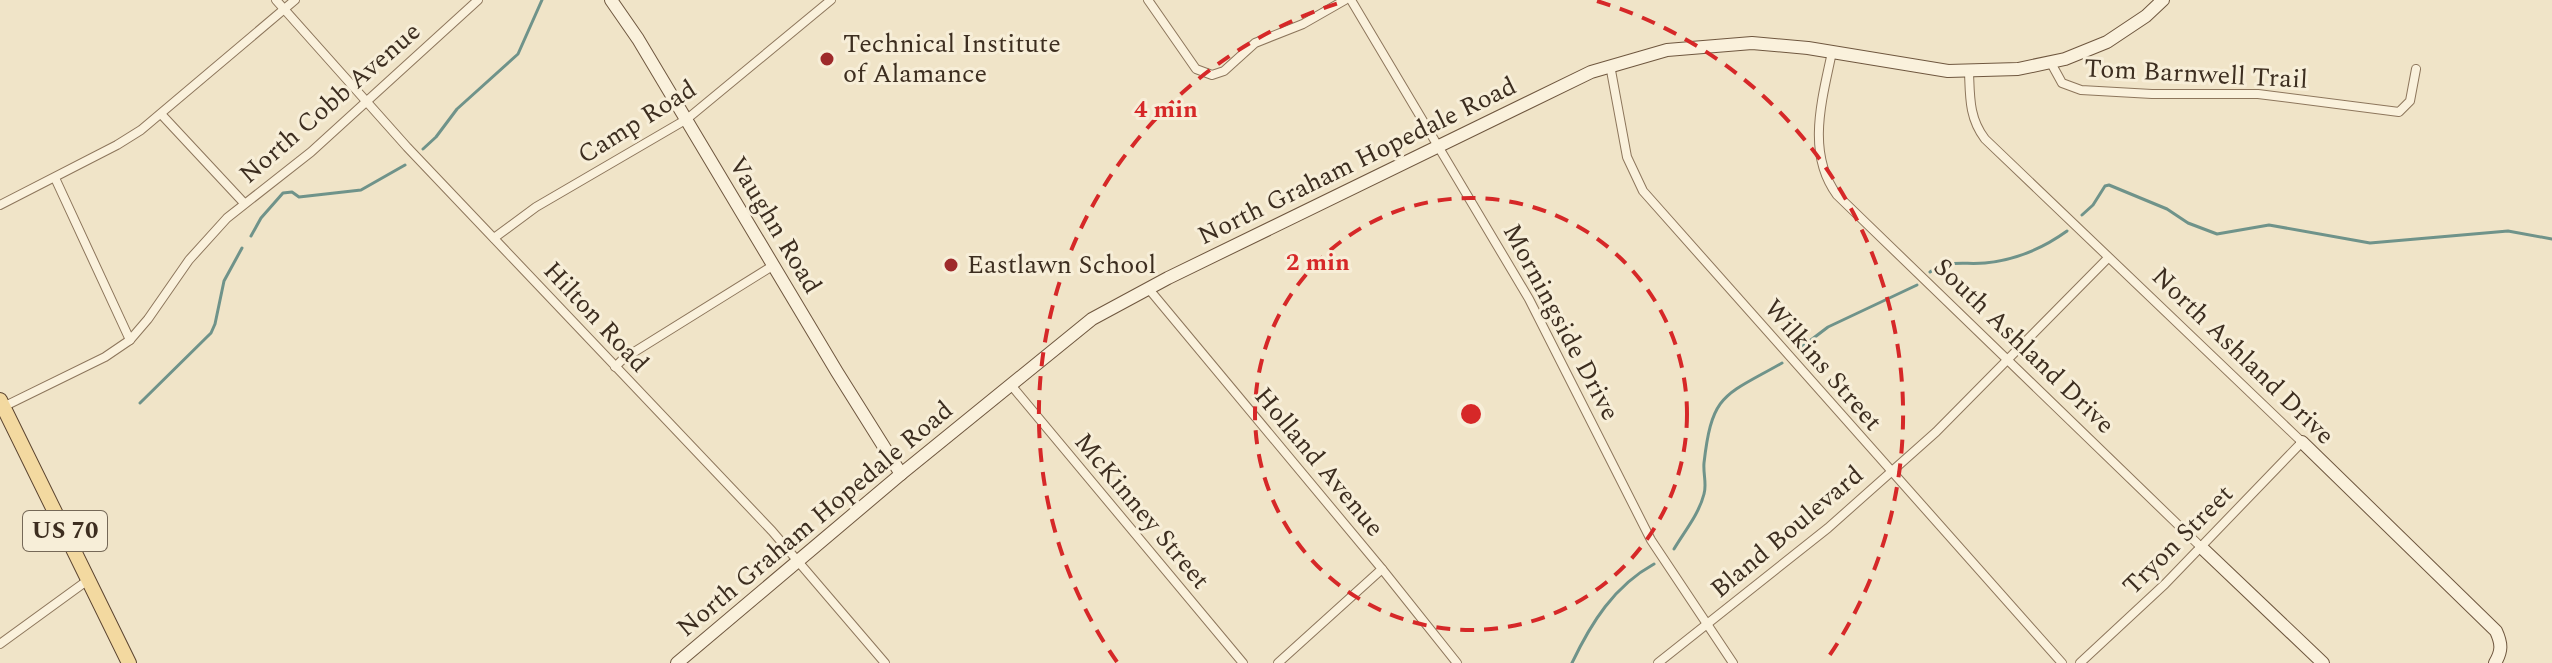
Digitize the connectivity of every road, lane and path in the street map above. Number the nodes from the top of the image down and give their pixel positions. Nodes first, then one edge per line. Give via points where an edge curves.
1 (276, 0) edge
2 (295, 0) edge
3 (478, 0) edge
4 (611, 0) edge
5 (831, 0) edge
6 (1148, 0) edge
7 (1345, 0) edge
8 (1351, 0) edge
9 (2163, 0) edge
10 (284, 10) junction
11 (1832, 52) junction
12 (2051, 63) junction
13 (1610, 65) junction
14 (2416, 69) dead end
15 (1969, 72) junction
16 (366, 102) junction
17 (161, 114) junction
18 (687, 119) junction
19 (1440, 145) junction
20 (55, 178) junction
21 (244, 203) junction
22 (0, 205) edge
23 (494, 238) junction
24 (2108, 258) junction
25 (774, 265) junction
26 (1148, 288) junction
27 (130, 340) junction
28 (2008, 361) junction
29 (615, 367) junction
30 (1011, 385) junction
31 (1, 405) edge
32 (2302, 442) junction
33 (1891, 472) junction
34 (901, 474) junction
35 (2201, 547) junction
36 (799, 560) junction
37 (1382, 569) junction
38 (88, 580) junction
39 (1707, 624) junction
40 (0, 644) edge
41 (129, 663) edge
42 (677, 663) edge
43 (885, 663) edge
44 (1243, 663) edge
45 (1278, 663) edge
46 (1457, 663) edge
47 (1658, 663) edge
48 (1733, 663) edge
49 (2062, 663) edge
50 (2080, 663) edge
51 (2323, 663) edge
52 (2495, 663) edge

1 - 10 street, Hilton Road
2 - 10 street
3 - 16 street, North Cobb Avenue
4 - 18 street, Vaughn Road
5 - 18 street, Camp Road
6 - 7 street via 1196,69 1212,75 1255,43
8 - 19 street, Morningside Drive
9 - 12 street, North Graham Hopedale Road via 2107,42
10 - 16 street, Hilton Road
10 - 17 street
11 - 13 street, North Graham Hopedale Road via 1723,44 1667,50
11 - 15 street, North Graham Hopedale Road
11 - 28 street, South Ashland Drive via 1819,130 1820,162 1830,185
12 - 14 street, Tom Barnwell Trail via 2062,83 2081,90 2258,94 2399,112 2410,101
12 - 15 street, North Graham Hopedale Road
13 - 19 street, North Graham Hopedale Road
13 - 33 street, Wilkins Street via 1627,157 1643,191
15 - 24 street, North Ashland Drive via 1970,111 1978,131
16 - 21 street, North Cobb Avenue
16 - 23 street, Hilton Road
17 - 20 street
17 - 21 street
18 - 23 street, Camp Road via 536,207
18 - 25 street, Vaughn Road
19 - 26 street, North Graham Hopedale Road
19 - 39 street, Morningside Drive via 1576,387 1634,510
20 - 22 street
20 - 27 street
21 - 27 street, North Cobb Avenue via 189,260
23 - 29 street, Hilton Road
24 - 28 street, Bland Boulevard
24 - 32 street, North Ashland Drive
25 - 29 street
25 - 34 street, Vaughn Road
26 - 30 street, North Graham Hopedale Road via 1074,332
26 - 37 street, Holland Avenue
27 - 31 street, North Cobb Avenue
28 - 33 street, Bland Boulevard
28 - 35 street, South Ashland Drive
29 - 36 street, Hilton Road
30 - 34 street, North Graham Hopedale Road
30 - 44 street, McKinney Street
31 - 38 main road, US 70
32 - 35 street, Tryon Street
32 - 52 street, North Ashland Drive via 2496,631 2501,651
33 - 39 street, Bland Boulevard
33 - 49 street, Wilkins Street
34 - 36 street, North Graham Hopedale Road
35 - 50 street, Tryon Street
35 - 51 street, South Ashland Drive
36 - 42 street, North Graham Hopedale Road
36 - 43 street, Hilton Road
37 - 45 street
37 - 46 street, Holland Avenue
38 - 40 street
38 - 41 main road, US 70
39 - 47 street, Bland Boulevard
39 - 48 street, Morningside Drive

